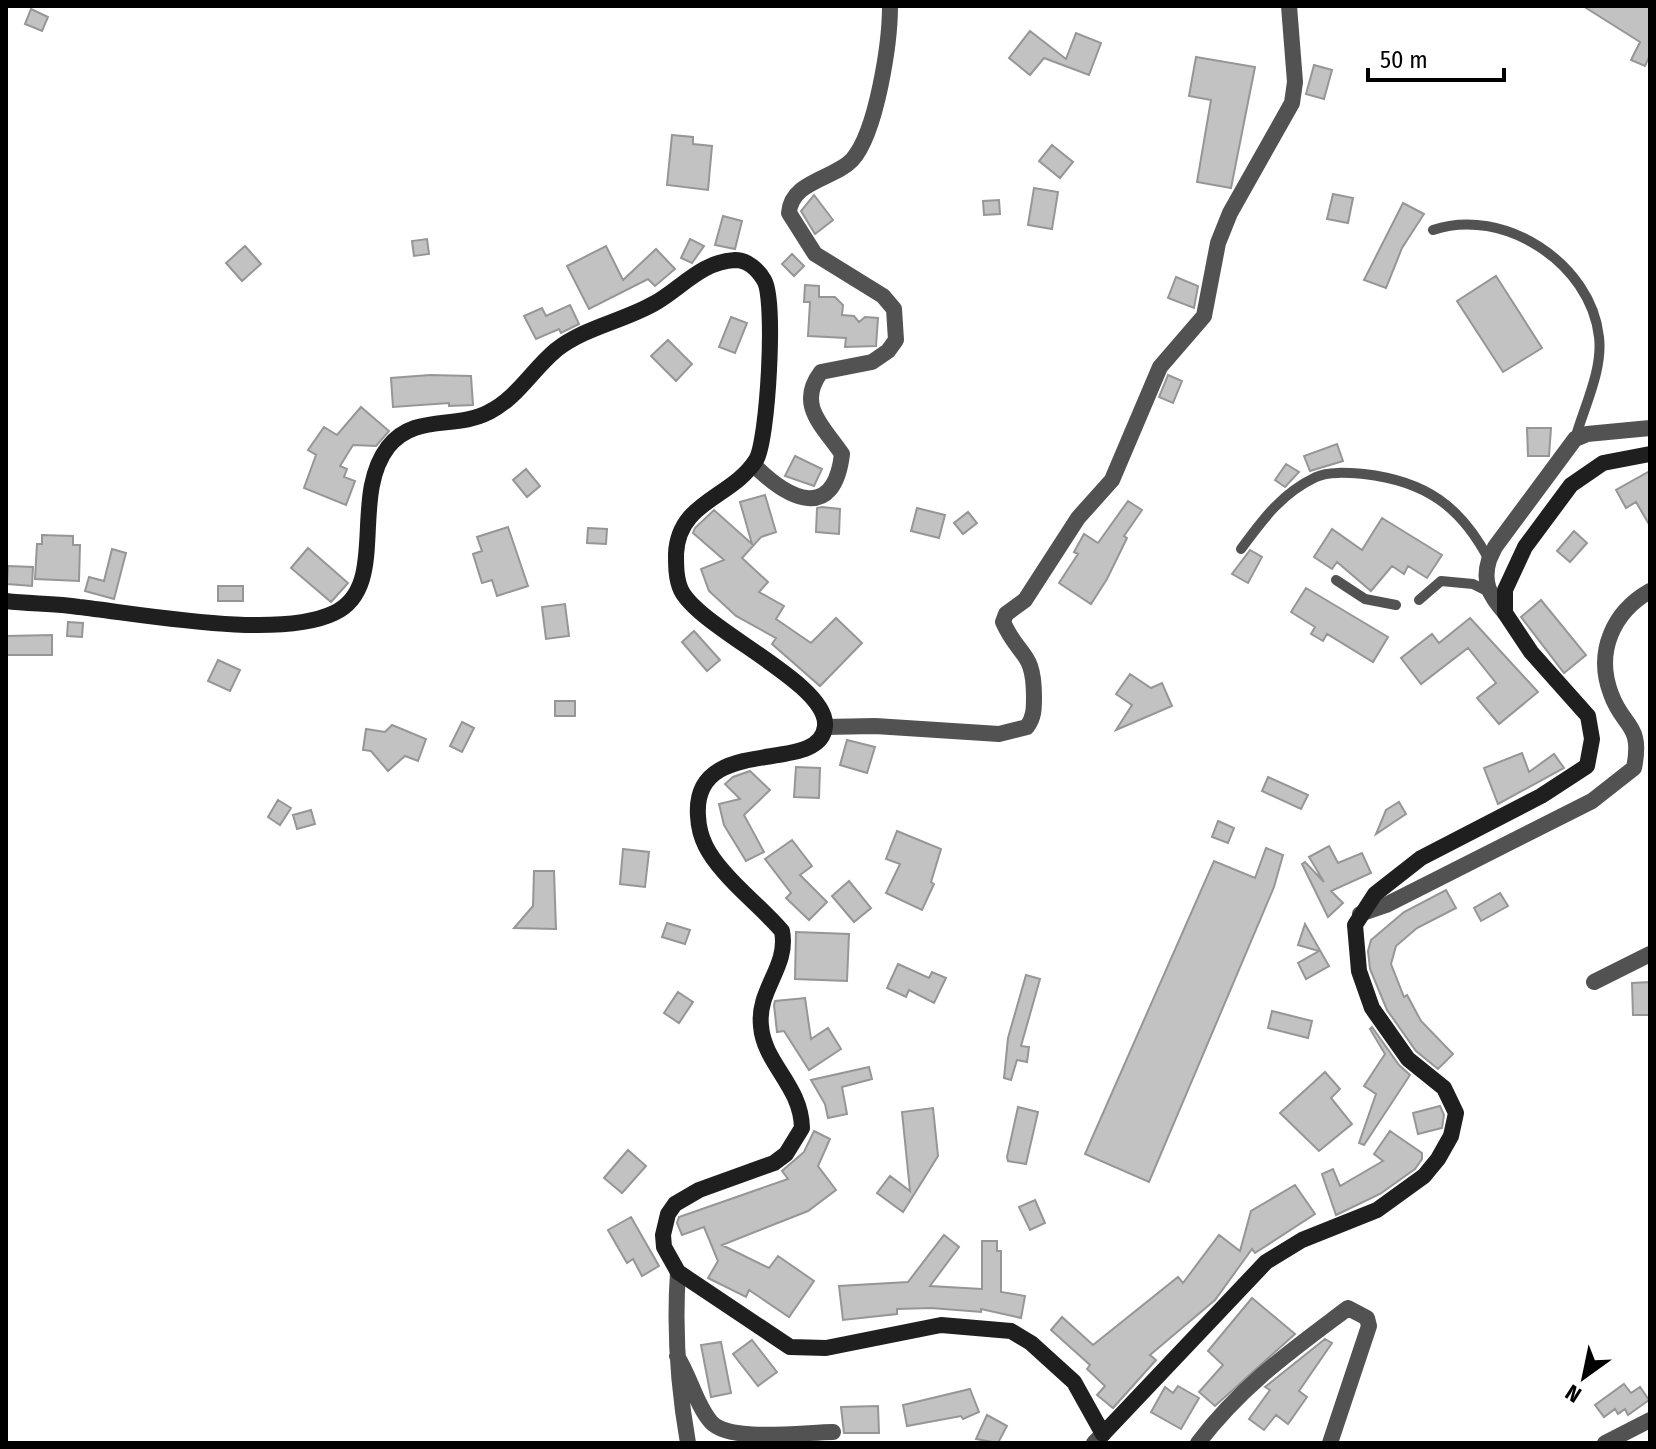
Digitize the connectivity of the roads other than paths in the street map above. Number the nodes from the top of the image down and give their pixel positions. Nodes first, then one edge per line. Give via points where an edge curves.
1 (890, 6) edge
2 (1289, 6) edge
3 (1433, 230) dead end
4 (1650, 428) edge
5 (1575, 439) junction
6 (1650, 454) edge
7 (754, 465) junction
8 (1241, 549) dead end
9 (1489, 560) junction
10 (1336, 580) dead end
11 (1650, 591) edge
12 (1489, 592) junction
13 (1419, 600) dead end
14 (6, 601) edge
15 (1396, 605) dead end
16 (1505, 613) junction
17 (825, 727) junction
18 (1360, 914) junction
19 (1650, 954) edge
20 (1594, 982) dead end
21 (678, 1272) junction
22 (677, 1356) junction
23 (1650, 1420) edge
24 (833, 1432) dead end
25 (1101, 1440) edge
26 (688, 1443) edge
27 (1198, 1443) edge
28 (1330, 1443) edge
29 (1605, 1443) edge

1 - 7 street via 881,84 859,149 852,160 796,195 789,213 815,254 883,296 894,309 896,340 872,362 821,372 812,383 811,412 842,454 839,478 830,493 816,499 794,496
2 - 17 street via 1292,103 1230,213 1218,243 1204,316 1160,367 1112,480 1078,518 1025,600 1003,622 1034,669 1033,718 1027,727 999,734
3 - 5 lane via 1471,223 1498,228 1553,256 1577,280 1593,311 1599,357
4 - 5 street
5 - 9 street
6 - 16 street via 1603,463 1571,485 1515,563 1505,590
7 - 14 street via 767,429 770,292 753,268 734,260 695,274 653,304 560,347 511,398 484,415 416,426 391,443 368,494 365,576 349,603 332,615 277,624 200,621
7 - 17 street via 702,503 680,529 680,588 707,620 758,652 815,702
8 - 9 lane via 1271,509 1297,488 1320,475 1350,473 1411,483 1434,496 1458,514
9 - 12 street
10 - 15 lane via 1365,599
11 - 18 street via 1618,617 1607,649 1611,695 1635,730 1634,768 1592,801
12 - 13 lane via 1473,584 1441,581
12 - 16 street
16 - 18 street via 1531,652 1588,716 1592,739 1587,766 1421,858 1375,894
17 - 21 street via 807,749 760,756 716,771 697,805 702,841 710,856 782,931 785,947 766,988 761,1024 763,1040 796,1094 802,1128 774,1163 691,1193 675,1204 663,1235
18 - 25 street via 1354,938 1364,993 1394,1042 1444,1088 1456,1113 1451,1136 1424,1176 1387,1203 1266,1262
19 - 20 street
21 - 22 street
21 - 25 street via 790,1347 826,1348 941,1325 1011,1331 1074,1382
22 - 24 street via 709,1421 719,1429 753,1434
22 - 26 street
23 - 29 street
27 - 28 street via 1254,1380 1348,1308 1367,1318 1369,1326

